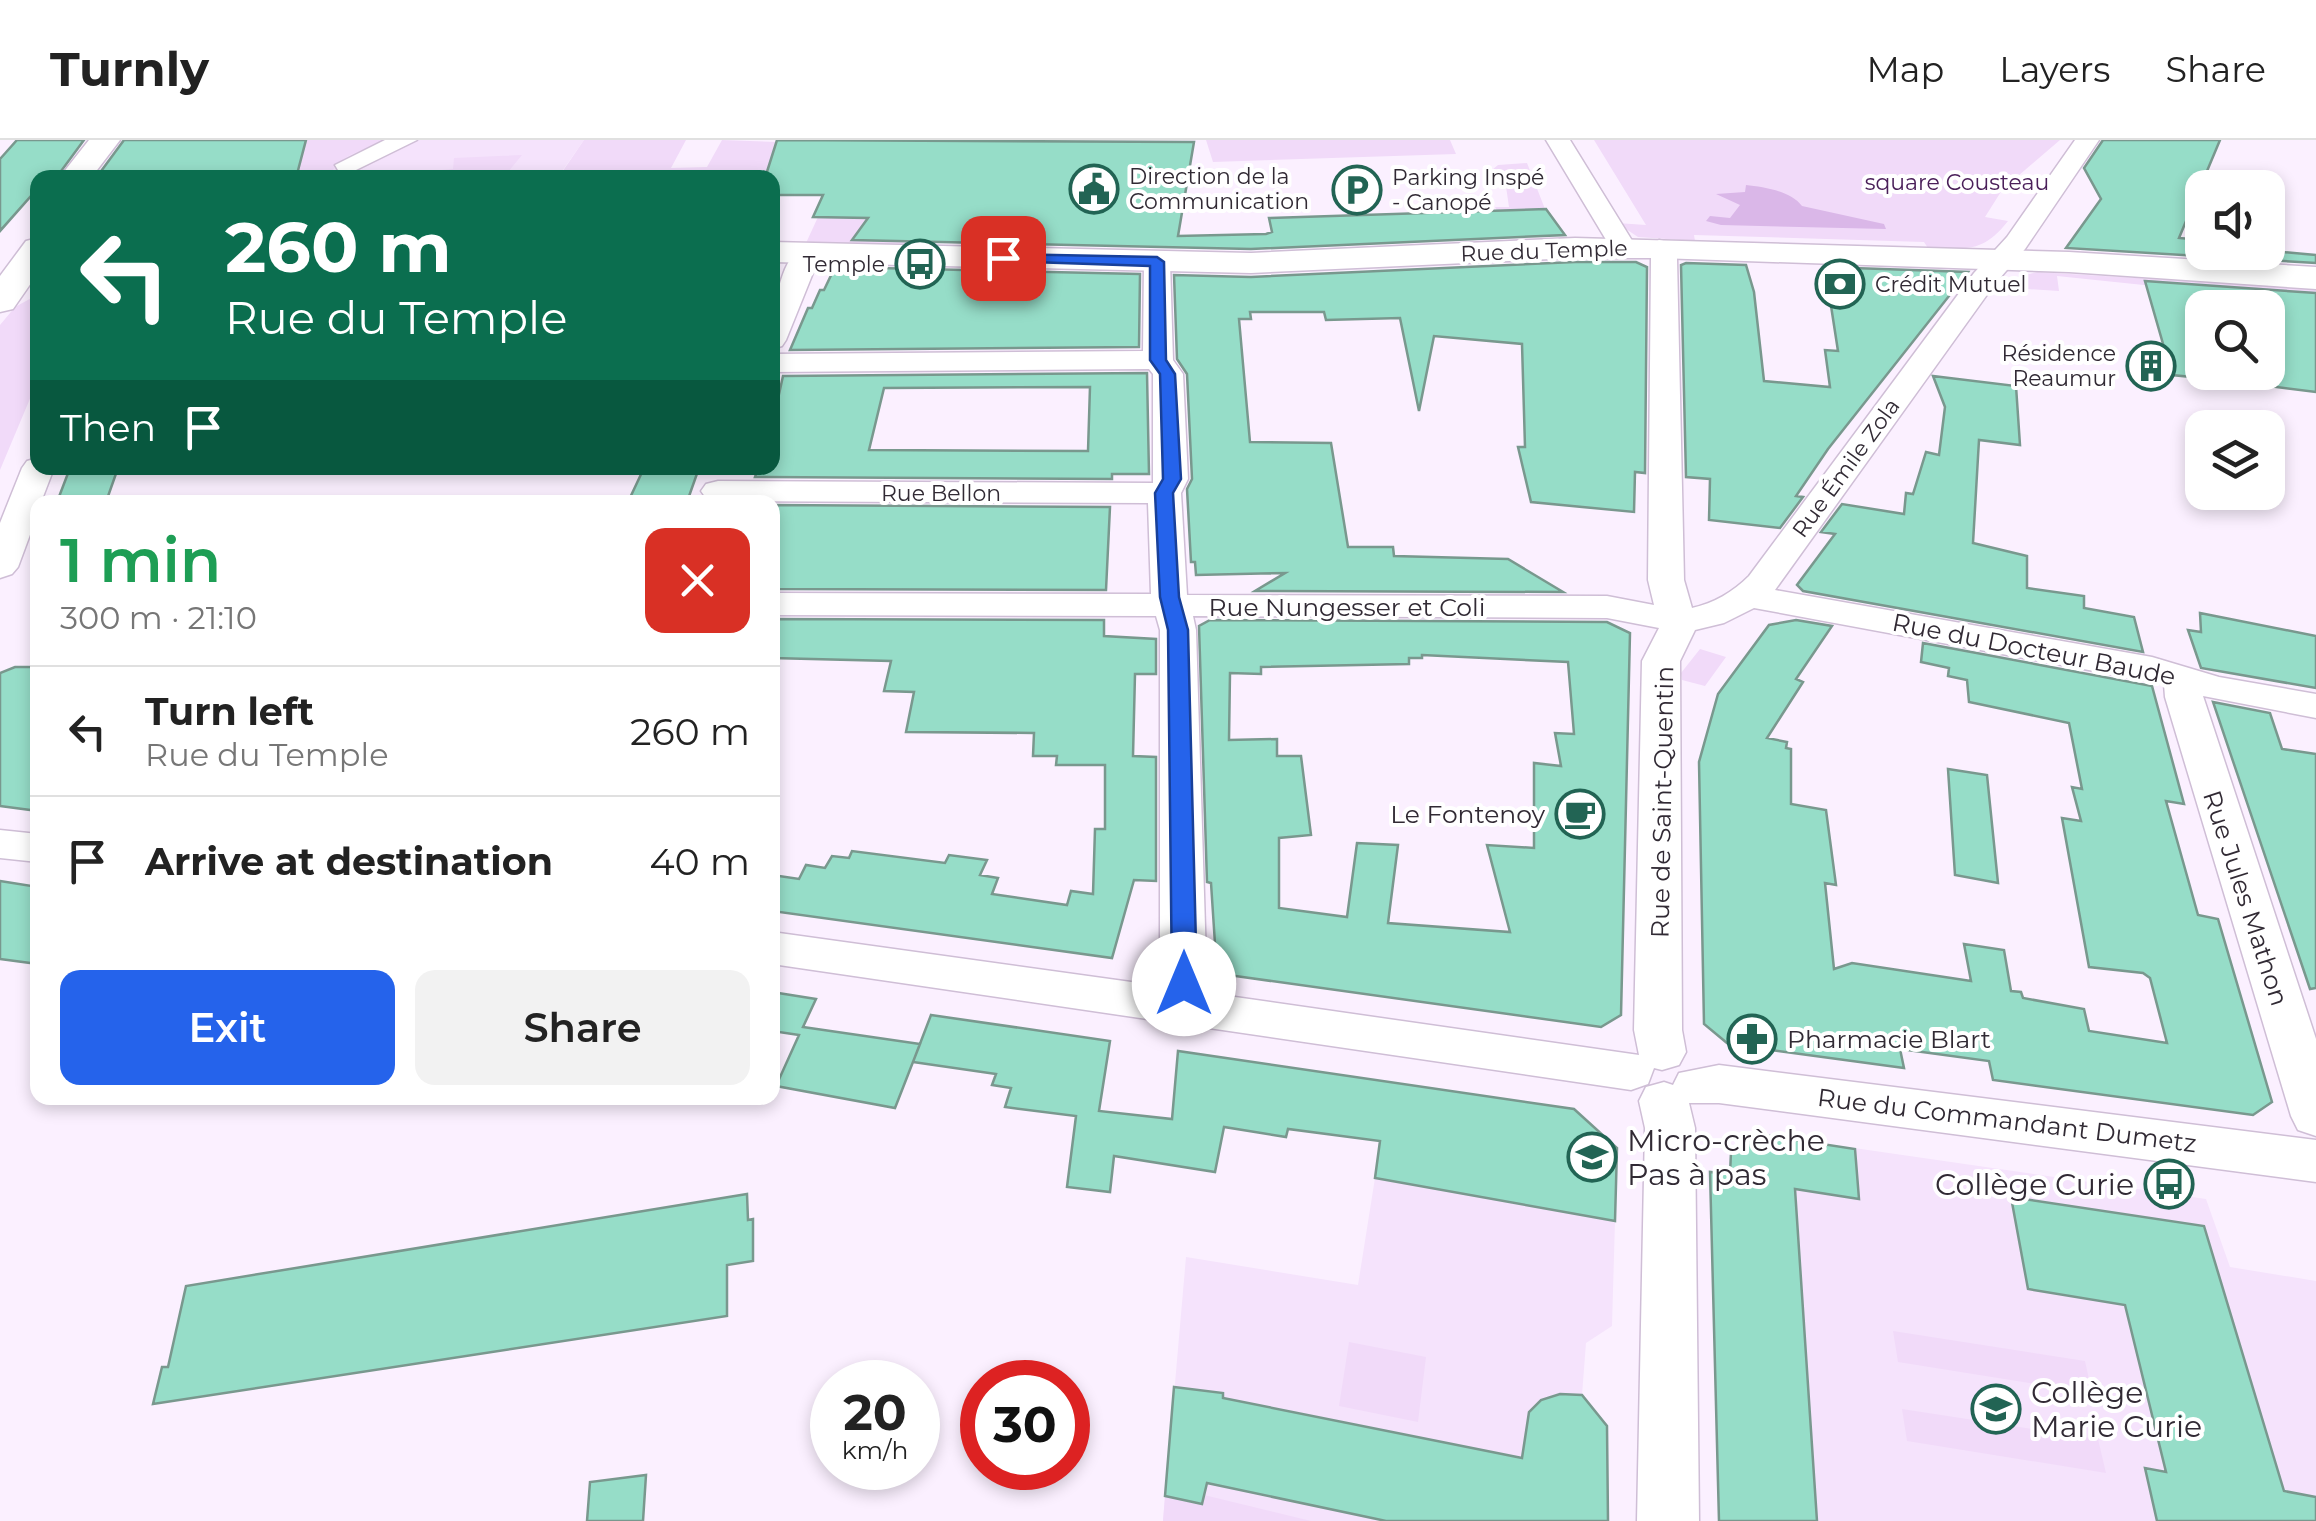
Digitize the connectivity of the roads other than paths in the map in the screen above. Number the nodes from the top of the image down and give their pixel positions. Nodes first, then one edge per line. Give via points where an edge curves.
1 (105, 140) edge
2 (122, 140) edge
3 (406, 140) edge
4 (1542, 140) edge
5 (1558, 140) edge
6 (2086, 140) edge
7 (347, 165) dead end
8 (81, 170) edge
9 (98, 170) edge
10 (1609, 239) junction
11 (30, 242) edge
12 (780, 252) edge
13 (808, 252) junction
14 (1662, 253) junction
15 (2000, 261) junction
16 (1157, 262) junction
17 (15, 277) edge
18 (2316, 278) edge
19 (780, 320) edge
20 (1158, 360) junction
21 (780, 363) edge
22 (35, 475) edge
23 (720, 487) edge
24 (1164, 493) junction
25 (30, 561) edge
26 (1, 565) edge
27 (1751, 597) junction
28 (780, 604) edge
29 (1172, 607) junction
30 (1681, 621) junction
31 (2183, 679) junction
32 (2316, 706) edge
33 (0, 844) edge
34 (30, 847) edge
35 (780, 949) edge
36 (1184, 1007) junction
37 (1664, 1078) junction
38 (2316, 1116) edge
39 (2316, 1161) edge
40 (1668, 1521) edge

1 - 8 street
2 - 9 street
3 - 7 street
4 - 10 street via 1578,206
5 - 10 street
6 - 15 street, Rue Émile Zola
10 - 14 street, Rue du Temple
10 - 16 street, Rue du Temple via 1339,261
11 - 17 street
12 - 13 street, Rue du Temple
13 - 16 street, Rue du Temple
13 - 19 street
14 - 15 street, Rue du Temple
14 - 30 street via 1666,580
15 - 18 street, Rue du Temple
15 - 27 street, Rue Émile Zola
16 - 20 street
20 - 21 street
20 - 24 street via 1168,374 1172,479
22 - 26 street
23 - 24 street, Rue Bellon
24 - 29 street
25 - 26 street
27 - 30 street
27 - 31 street, Rue du Docteur Baude
28 - 29 street, Rue Nungesser et Coli
29 - 30 street, Rue Nungesser et Coli via 1607,608
29 - 36 street via 1178,630
30 - 37 street, Rue de Saint-Quentin via 1660,661 1658,1030
31 - 32 street, Rue du Docteur Baude
31 - 38 street, Rue Jules Mathon via 2219,816
33 - 34 street
35 - 36 street, Rue du Commandant Dumetz
36 - 37 street, Rue du Commandant Dumetz
37 - 39 street, Rue du Commandant Dumetz
37 - 40 street, Rue de Saint-Quentin via 1670,1128

